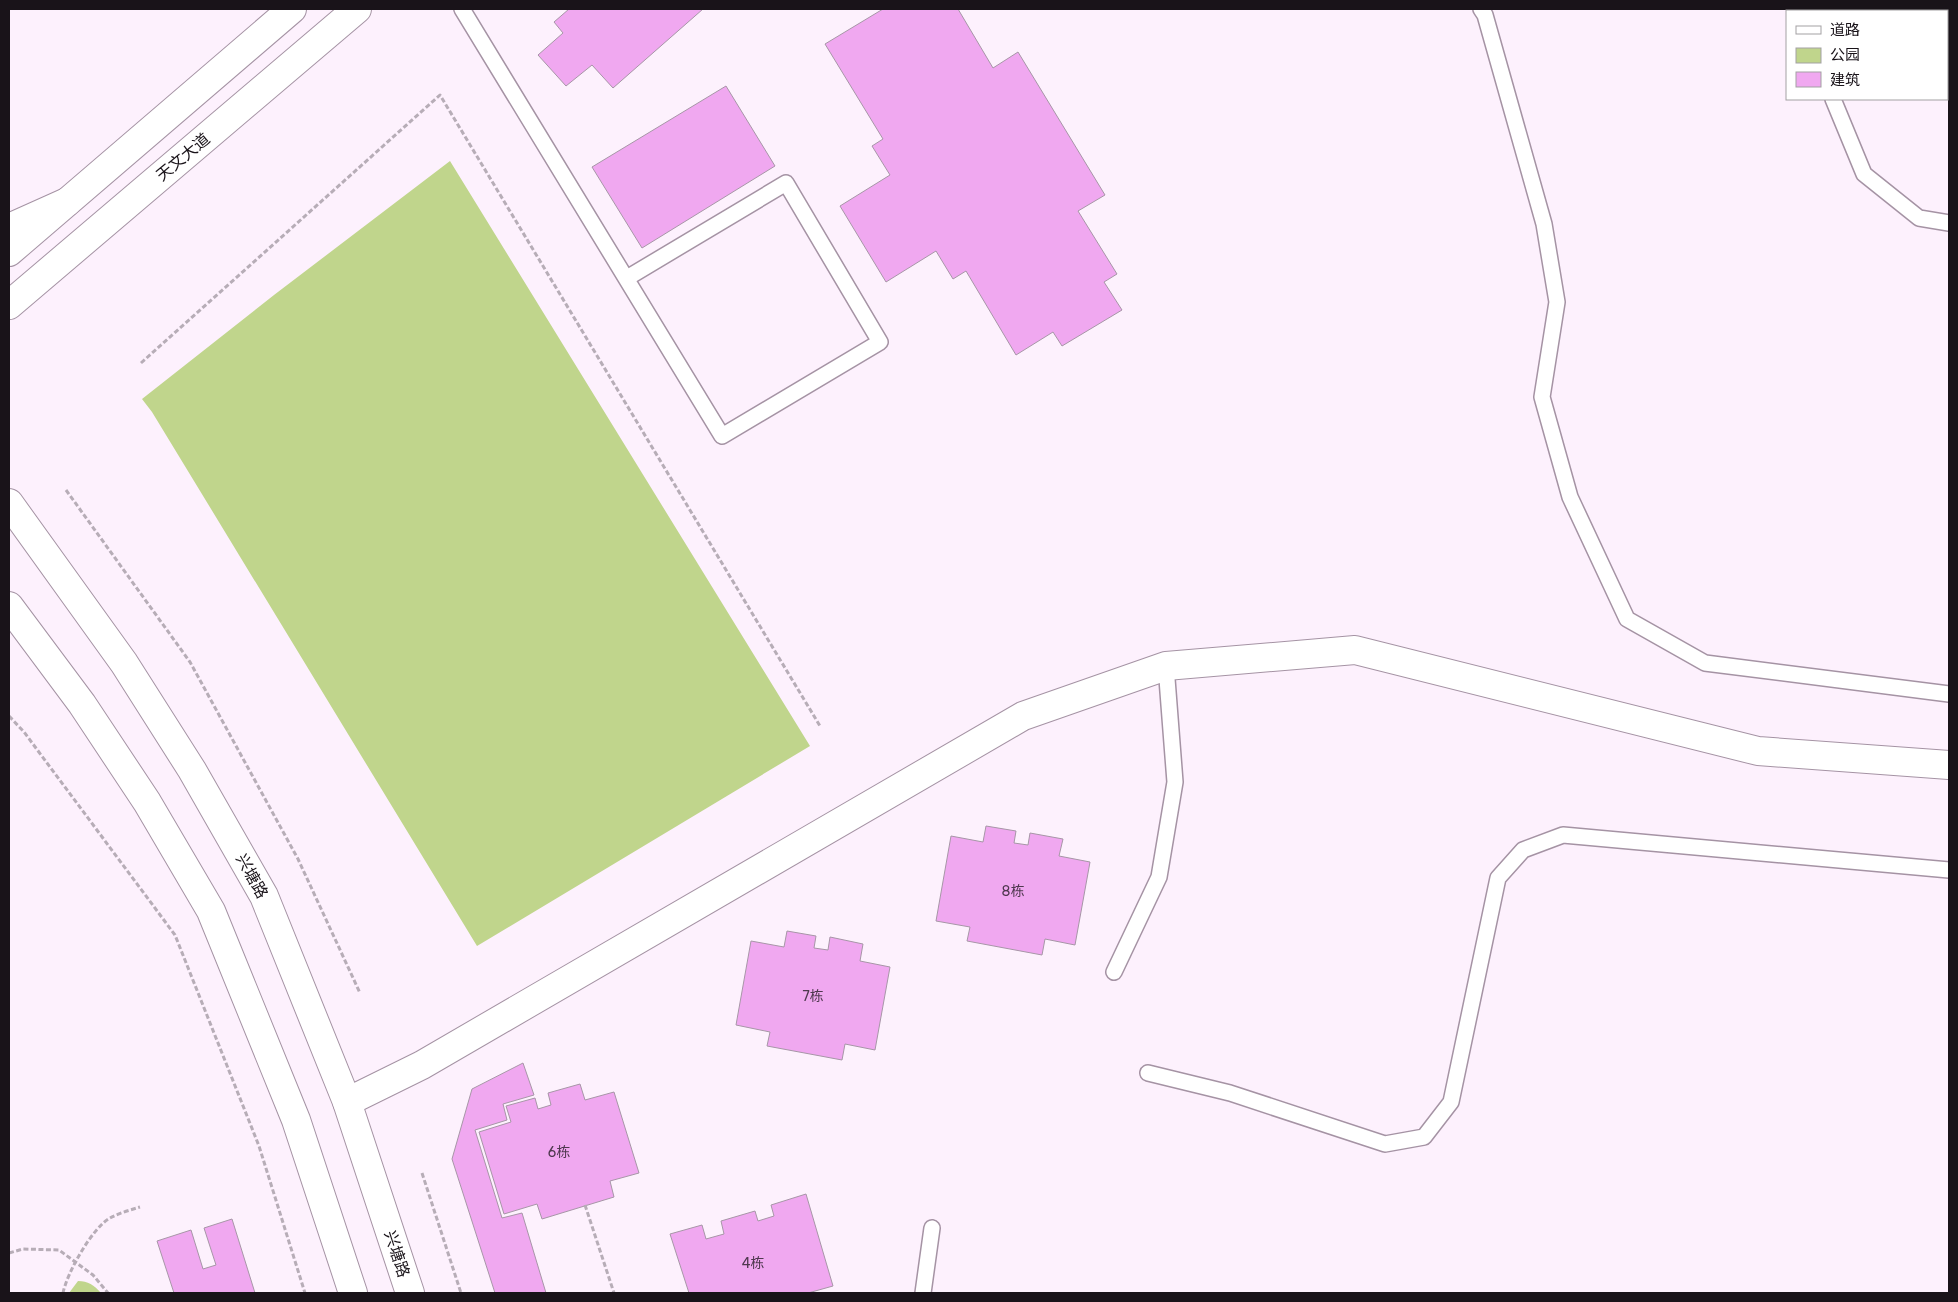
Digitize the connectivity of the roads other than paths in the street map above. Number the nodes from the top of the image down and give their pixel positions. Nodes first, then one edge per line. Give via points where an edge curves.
1 (292, 9) edge
2 (357, 9) edge
3 (462, 9) edge
4 (1481, 9) edge
5 (1833, 100) edge
6 (67, 202) junction
7 (1949, 223) edge
8 (9, 228) edge
9 (9, 252) edge
10 (627, 278) junction
11 (9, 305) edge
12 (9, 503) edge
13 (9, 606) edge
14 (1166, 666) junction
15 (1949, 694) edge
16 (1949, 765) edge
17 (1949, 870) edge
18 (1114, 972) dead end
19 (1148, 1073) dead end
20 (347, 1102) junction
21 (932, 1228) dead end
22 (353, 1293) edge
23 (410, 1293) edge
24 (923, 1293) edge

1 - 6 main road
2 - 11 main road, 天文大道
3 - 10 lane
4 - 15 lane via 1544,224 1557,302 1542,397 1570,497 1627,619 1705,663
5 - 7 lane via 1864,174 1919,218
6 - 8 main road
6 - 9 main road
10 - 10 lane via 722,436 880,342 786,183
12 - 20 main road, 兴塘路 via 124,663 192,770 264,896
13 - 22 main road via 82,704 147,802 211,911 296,1120
14 - 16 main road via 1355,650 1758,751
14 - 18 lane via 1176,782 1159,877
14 - 20 main road via 1023,716 422,1065
17 - 19 lane via 1563,836 1523,850 1498,878 1451,1102 1424,1136 1385,1144 1230,1093
20 - 23 main road, 兴塘路
21 - 24 lane

